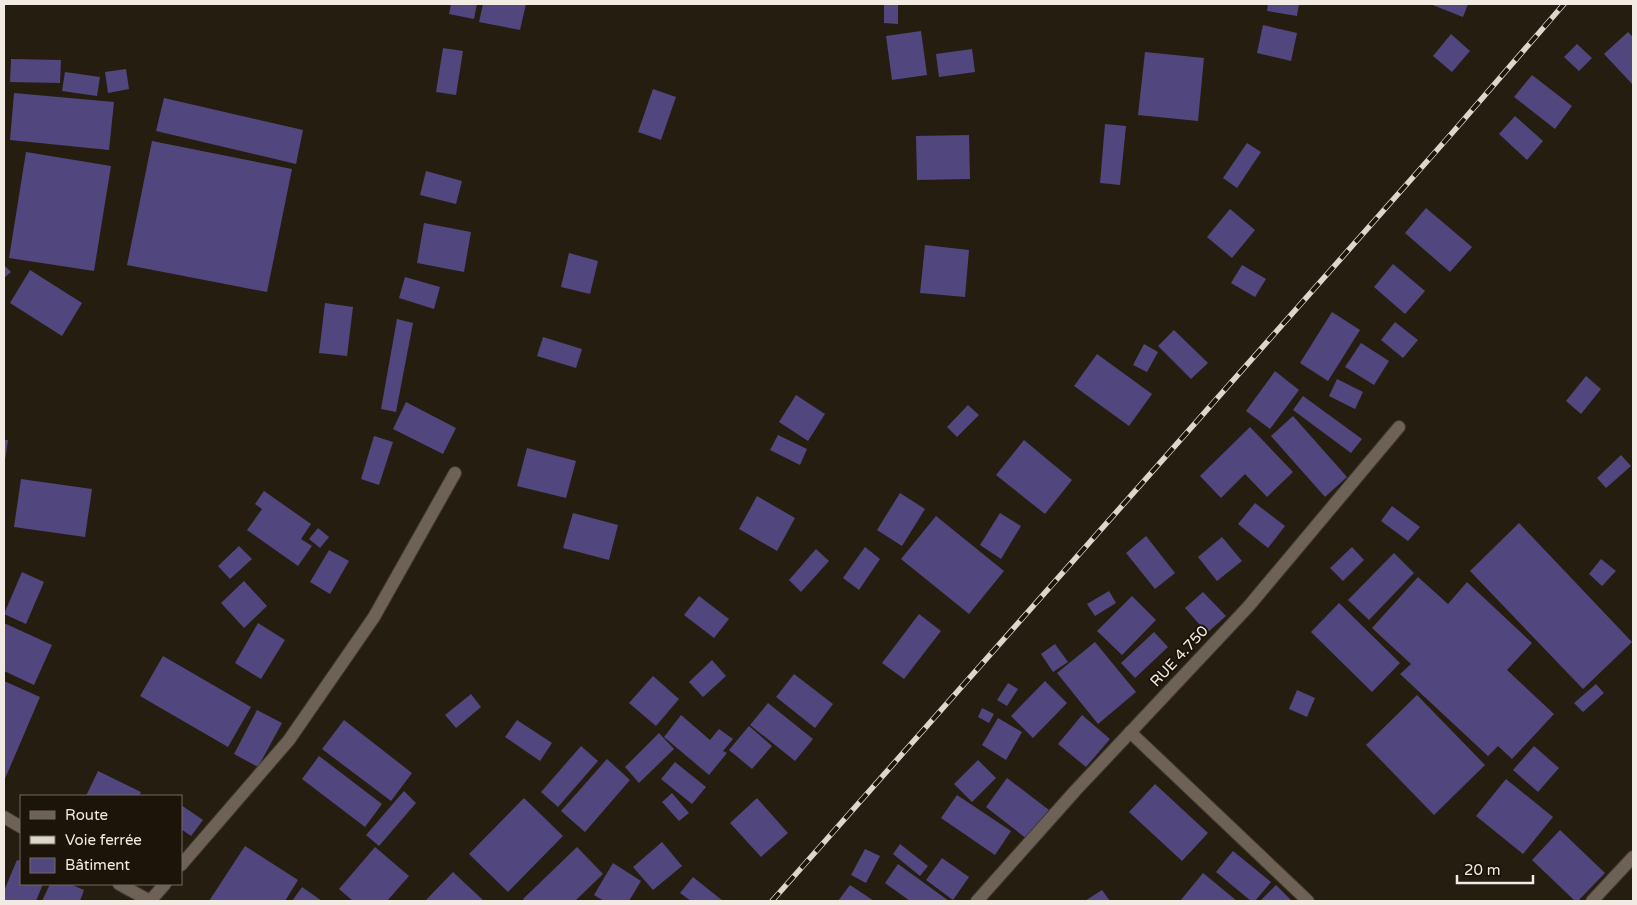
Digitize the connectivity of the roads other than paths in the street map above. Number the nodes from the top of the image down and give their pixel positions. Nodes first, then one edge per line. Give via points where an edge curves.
1 (1398, 427) dead end
2 (456, 473) dead end
3 (1130, 732) junction
4 (4, 816) edge
5 (20, 826) edge
6 (1633, 856) edge
7 (182, 864) edge
8 (121, 885) edge
9 (164, 885) edge
10 (977, 901) edge
11 (1308, 901) edge
12 (1592, 901) edge

1 - 3 street, RUE 4.750 via 1248,607
2 - 7 street via 374,617 295,732
3 - 10 street, RUE 4.750
3 - 11 street
4 - 5 street
6 - 12 street
8 - 9 street via 150,901

